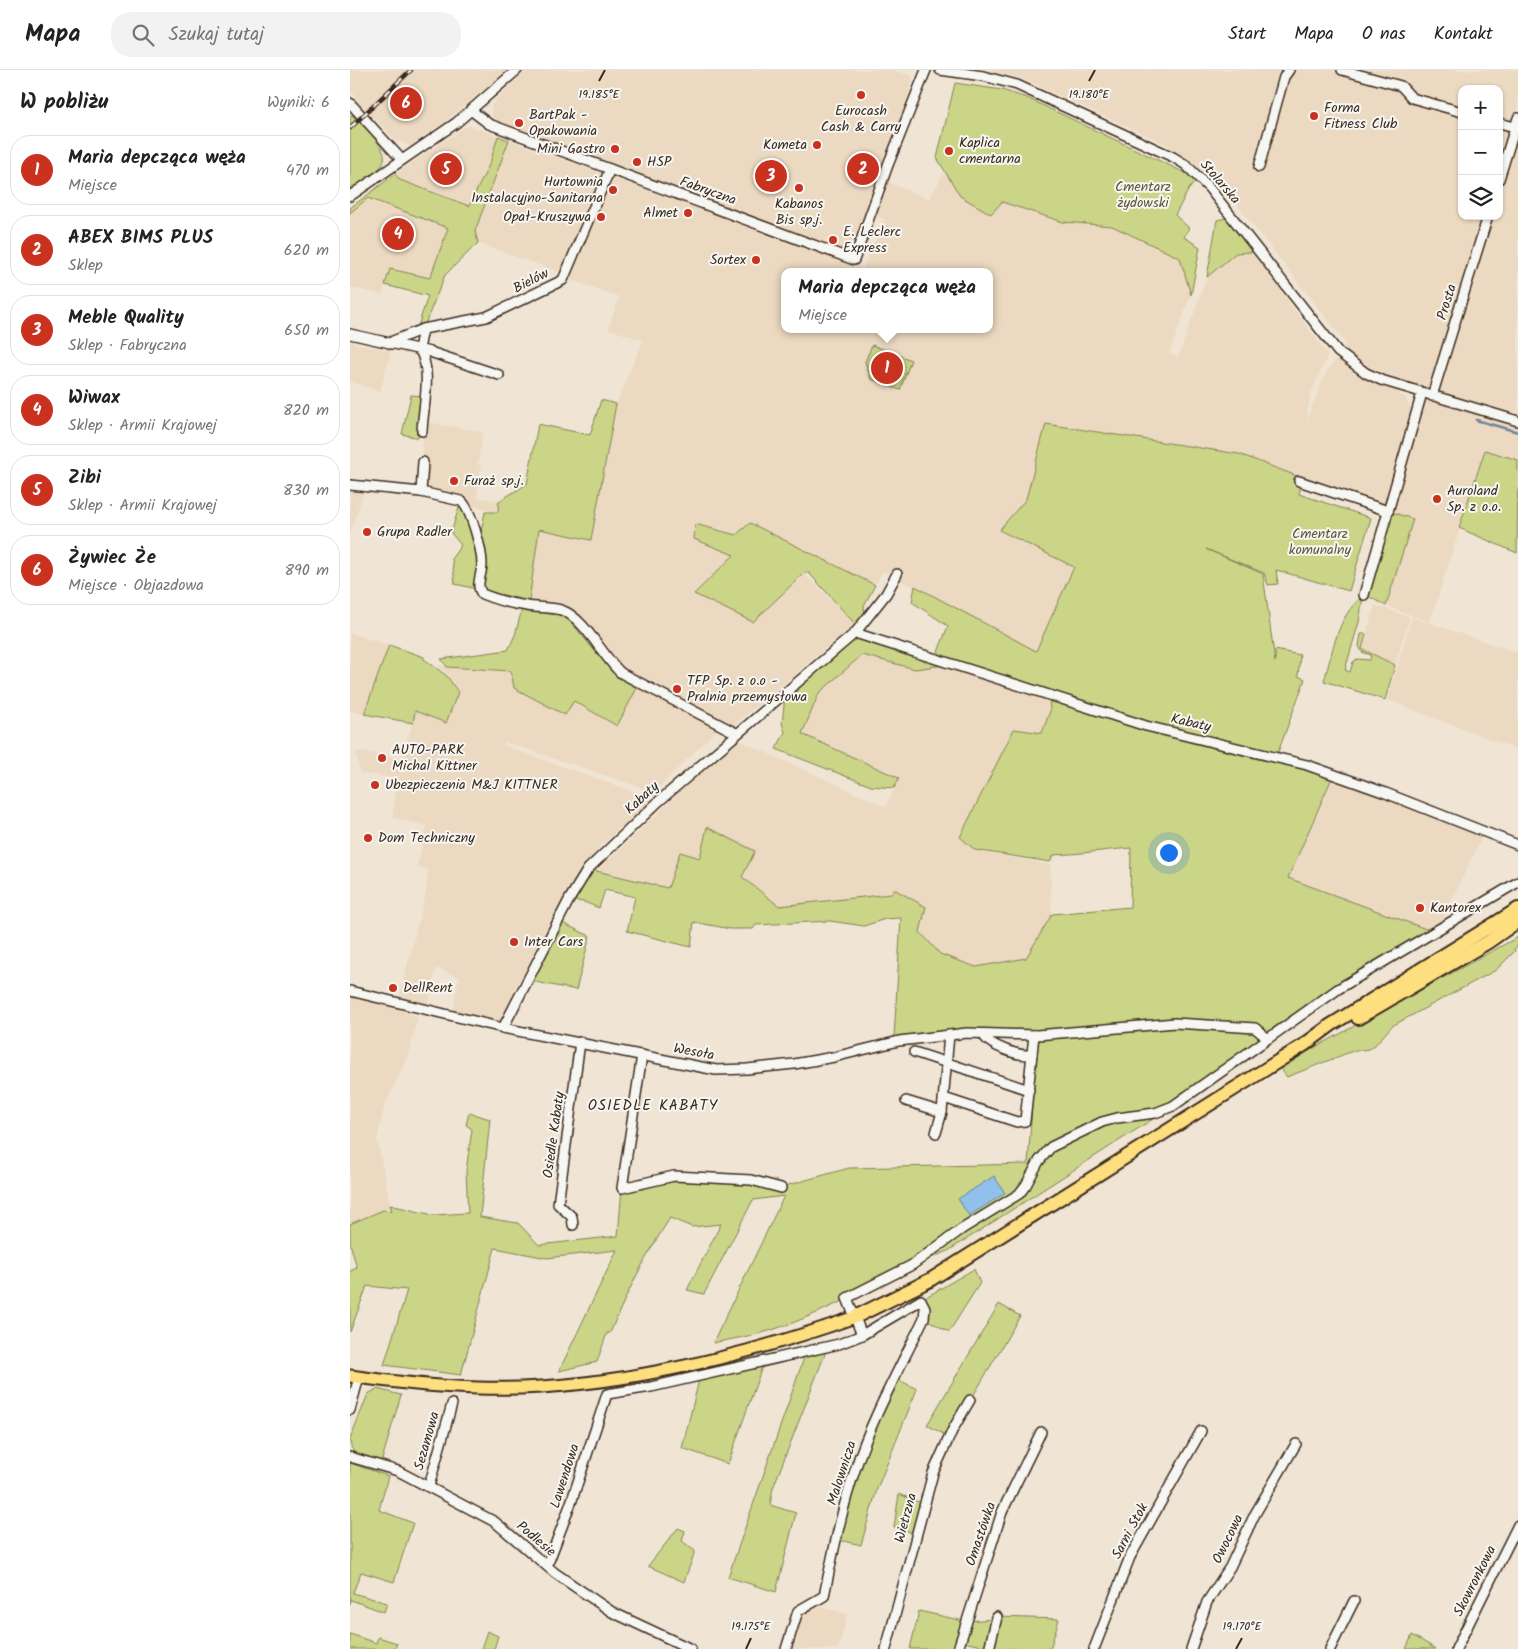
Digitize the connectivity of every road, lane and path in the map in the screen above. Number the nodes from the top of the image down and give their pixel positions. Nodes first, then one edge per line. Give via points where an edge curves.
1 (517, 70) edge
2 (926, 70) edge
3 (940, 70) edge
4 (1289, 70) edge
5 (1342, 70) edge
6 (350, 103) edge
7 (472, 111) junction
8 (1458, 111) edge
9 (1518, 118) edge
10 (1503, 124) edge
11 (1515, 128) junction
12 (402, 160) junction
13 (1259, 167) dead end
14 (610, 169) junction
15 (1500, 175) edge
16 (350, 196) edge
17 (1487, 220) edge
18 (423, 329) junction
19 (350, 334) edge
20 (391, 344) junction
21 (420, 349) junction
22 (499, 374) dead end
23 (1422, 392) junction
24 (1432, 396) junction
25 (1518, 421) edge
26 (422, 431) dead end
27 (423, 462) dead end
28 (1300, 481) dead end
29 (350, 485) edge
30 (421, 492) junction
31 (1388, 511) junction
32 (897, 574) dead end
33 (1364, 595) dead end
34 (855, 633) junction
35 (736, 733) junction
36 (1518, 845) edge
37 (1518, 882) edge
38 (1518, 909) edge
39 (1518, 921) edge
40 (1518, 927) edge
41 (1488, 942) junction
42 (350, 991) edge
43 (503, 1028) junction
44 (984, 1034) junction
45 (949, 1035) junction
46 (1036, 1035) junction
47 (1267, 1038) junction
48 (580, 1042) junction
49 (1304, 1046) junction
50 (914, 1052) dead end
51 (1032, 1054) junction
52 (642, 1055) junction
53 (948, 1061) junction
54 (1029, 1090) junction
55 (944, 1098) junction
56 (906, 1101) dead end
57 (942, 1112) junction
58 (936, 1132) dead end
59 (781, 1188) dead end
60 (573, 1225) dead end
61 (855, 1317) junction
62 (862, 1335) junction
63 (355, 1377) edge
64 (970, 1400) dead end
65 (452, 1404) dead end
66 (350, 1410) edge
67 (1201, 1431) dead end
68 (1041, 1432) dead end
69 (1296, 1444) dead end
70 (350, 1457) edge
71 (428, 1486) junction
72 (1518, 1525) edge
73 (547, 1566) junction
74 (1354, 1602) dead end
75 (997, 1617) dead end
76 (690, 1649) edge
77 (786, 1649) edge
78 (886, 1649) edge
79 (958, 1649) edge
80 (989, 1649) edge
81 (1094, 1649) edge
82 (1191, 1649) edge
83 (1330, 1649) edge
84 (1456, 1649) edge

1 - 7 street
2 - 14 street, Fabryczna via 854,260
3 - 23 street, Stolarska via 1017,85 1186,165 1209,188 1338,352 1366,373
4 - 13 street via 1284,77
5 - 8 street via 1401,86 1412,98
6 - 12 street
7 - 12 street
7 - 14 street, Fabryczna via 489,124
9 - 11 street
10 - 11 street
11 - 15 street
12 - 16 street
14 - 18 street, Bielów via 563,280 486,317
17 - 24 street, Prosta
18 - 20 street, Bielów
18 - 21 street
19 - 20 street
20 - 21 street
21 - 22 street
21 - 26 street via 427,370
23 - 24 street, Stolarska
23 - 31 street
24 - 25 street, Stolarska
27 - 30 street
28 - 31 street
29 - 30 street
30 - 35 street via 464,503 480,549 482,564 478,584 482,594 500,601 566,612 586,630 621,673
31 - 33 street
32 - 34 street, Kabaty via 886,594
34 - 35 street, Kabaty
34 - 36 street, Kabaty via 1146,726 1307,766
35 - 43 street, Kabaty via 588,869
37 - 47 street via 1338,989
38 - 49 highway via 1331,1025
39 - 41 highway
40 - 41 highway
41 - 49 highway via 1334,1032
42 - 43 street, Wesoła
43 - 48 street, Wesoła
44 - 45 street, Wesoła
44 - 46 street, Wesoła
44 - 51 street via 988,1042 1022,1056
45 - 52 street, Wesoła via 899,1040 834,1057 747,1069 716,1070
45 - 53 street
46 - 47 street, Wesoła via 1175,1023 1246,1027 1262,1032
46 - 51 street
47 - 61 street via 1173,1106 1155,1113 1102,1122 1051,1147 1019,1194 912,1265 847,1298
48 - 52 street, Wesoła
48 - 60 street, Osiedle Kabaty via 558,1204 572,1217
49 - 61 highway via 938,1276
50 - 53 street
51 - 54 street
52 - 59 street via 622,1188 674,1176 751,1180
53 - 54 street
53 - 55 street
54 - 55 street via 1026,1118 1022,1123
55 - 57 street
56 - 57 street
57 - 58 street
61 - 62 street
61 - 63 main road via 741,1354 570,1384 479,1388
62 - 73 street, Lawendowa via 838,1344 607,1394
62 - 77 street, Malownicza via 921,1300 925,1308 924,1318 855,1470 824,1596 798,1611
63 - 66 street
64 - 78 street, Wietrzna via 953,1428 933,1473
65 - 71 street, Sezamowa
67 - 81 street, Sarni Stok via 1130,1558
68 - 79 street, Omastówka via 1002,1512
69 - 82 street, Owocowa via 1255,1514 1230,1567 1207,1602
70 - 71 street, Podlesie via 398,1471
71 - 73 street, Podlesie via 495,1522
72 - 84 street, Skowronkowa
73 - 76 street, Podlesie via 612,1612
74 - 83 street
75 - 80 street

